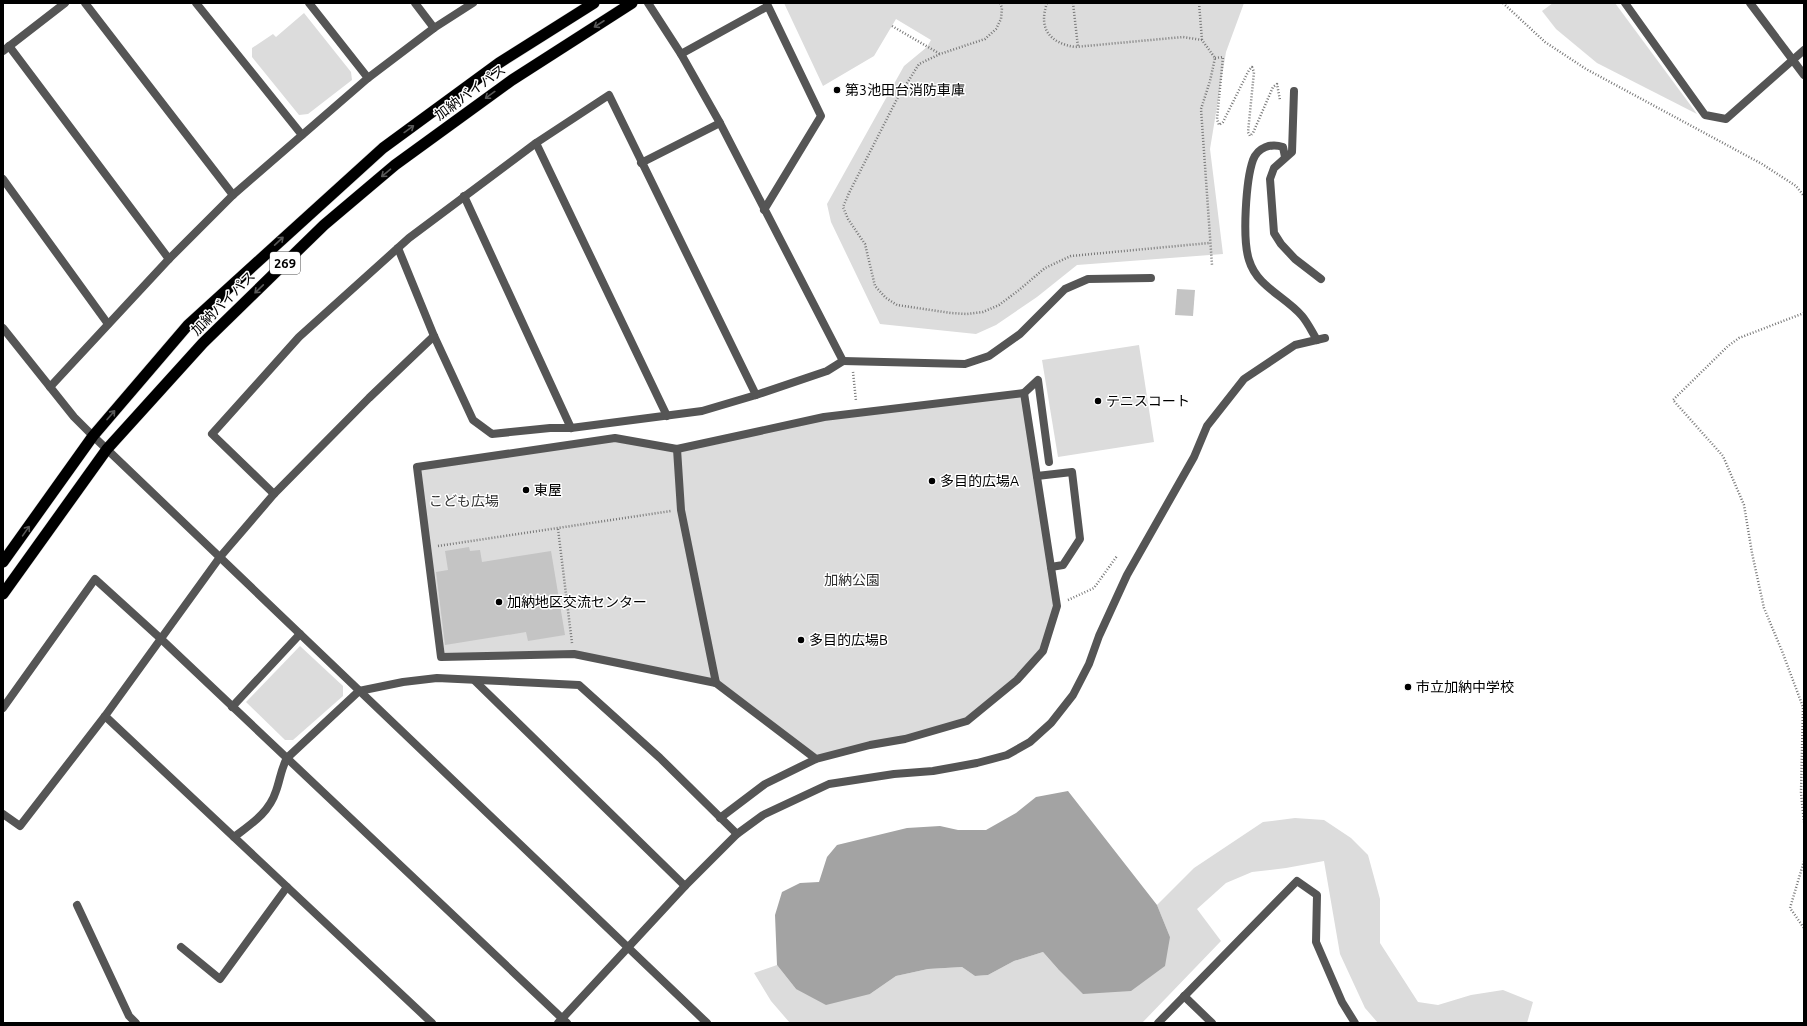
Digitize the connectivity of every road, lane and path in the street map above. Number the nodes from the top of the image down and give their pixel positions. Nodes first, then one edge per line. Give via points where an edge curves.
1 (65, 3) edge
2 (85, 3) edge
3 (196, 3) edge
4 (309, 3) edge
5 (415, 3) edge
6 (473, 3) edge
7 (594, 3) edge
8 (632, 3) edge
9 (648, 3) edge
10 (1000, 3) edge
11 (1047, 3) edge
12 (1073, 3) edge
13 (1199, 3) edge
14 (1503, 3) edge
15 (1625, 3) edge
16 (1750, 3) edge
17 (892, 26) dead end
18 (434, 28) junction
19 (1202, 40) junction
20 (1078, 47) junction
21 (6, 49) edge
22 (1804, 50) edge
23 (681, 54) junction
24 (940, 54) junction
25 (1215, 58) junction
26 (1792, 59) junction
27 (1804, 75) edge
28 (368, 78) junction
29 (1294, 91) dead end
30 (1281, 102) dead end
31 (720, 123) junction
32 (302, 135) junction
33 (536, 143) junction
34 (1285, 157) junction
35 (641, 163) junction
36 (3, 179) edge
37 (233, 195) junction
38 (464, 196) junction
39 (1804, 196) edge
40 (764, 210) junction
41 (1209, 243) junction
42 (398, 248) junction
43 (169, 259) junction
44 (1212, 265) dead end
45 (1151, 278) dead end
46 (1321, 279) dead end
47 (1804, 313) edge
48 (108, 324) junction
49 (3, 328) edge
50 (434, 336) junction
51 (6, 337) edge
52 (843, 362) junction
53 (852, 362) junction
54 (50, 387) junction
55 (1024, 393) junction
56 (756, 395) junction
57 (1042, 410) junction
58 (1027, 412) junction
59 (856, 414) junction
60 (667, 416) junction
61 (571, 428) junction
62 (93, 436) junction
63 (107, 449) junction
64 (677, 449) junction
65 (1049, 462) dead end
66 (1037, 476) junction
67 (274, 494) junction
68 (681, 510) junction
69 (558, 528) junction
70 (426, 548) junction
71 (1117, 556) dead end
72 (220, 557) junction
73 (3, 562) edge
74 (1051, 567) junction
75 (3, 594) edge
76 (1057, 606) junction
77 (300, 634) junction
78 (160, 638) junction
79 (574, 654) junction
80 (475, 681) junction
81 (716, 683) junction
82 (359, 691) junction
83 (232, 707) junction
84 (3, 708) edge
85 (105, 716) junction
86 (287, 758) junction
87 (816, 759) junction
88 (3, 814) edge
89 (720, 818) junction
90 (1804, 822) edge
91 (736, 834) junction
92 (234, 837) junction
93 (1804, 861) edge
94 (685, 886) junction
95 (287, 887) junction
96 (77, 905) dead end
97 (1804, 928) edge
98 (181, 947) dead end
99 (629, 948) junction
100 (1184, 996) junction
101 (562, 1021) edge
102 (136, 1023) edge
103 (432, 1023) edge
104 (707, 1023) edge
105 (1158, 1023) edge
106 (1212, 1023) edge
107 (1355, 1023) edge

1 - 21 street
2 - 37 street
3 - 32 street
4 - 28 street
5 - 18 street
6 - 18 street
62 -> 7 highway, 加納バイパス / 269 via 188,325 383,148 499,63
8 -> 63 highway, 加納バイパス / 269 via 512,80 395,165 324,225 203,343
9 - 23 street
10 - 24 path via 1001,19 996,29 984,39
11 - 20 path via 1043,22 1049,36 1062,45
12 - 20 path
13 - 19 path
14 - 39 path via 1546,42 1586,69 1762,164 1796,186
15 - 26 street via 1705,115 1726,119
16 - 26 street
17 - 24 path
18 - 28 street
19 - 20 path via 1183,37
19 - 25 path
21 - 43 street
22 - 26 street
23 - 31 street
23 - 40 street via 768,6 821,116
24 - 41 path via 919,64 897,99 843,207 848,219 866,244 875,286 886,298 897,305 916,309 967,314 983,312 999,305 1045,268 1071,256
25 - 30 path via 1223,57 1217,119 1219,125 1252,67 1254,72 1248,132 1250,136 1254,133 1273,87 1277,84
25 - 41 path via 1201,109
26 - 27 street
28 - 32 street
29 - 34 street via 1292,152
31 - 35 street
31 - 40 street
32 - 37 street
33 - 35 street via 609,95
33 - 38 street
33 - 60 street
34 - 46 street via 1274,168 1270,179 1274,233 1295,259
34 - 91 street via 1283,147 1275,144 1265,146 1253,158 1245,232 1249,260 1262,283 1302,316 1321,339 1295,345 1244,379 1207,426 1194,457 1127,575 1073,696 1051,723 1030,742 1007,755 933,771 829,784 763,815
35 - 56 street
36 - 48 street
37 - 43 street
38 - 42 street
38 - 61 street
40 - 52 street
41 - 44 path
42 - 50 street
42 - 67 street via 300,337 212,434
43 - 48 street
45 - 53 street via 1088,279 1065,289 1020,334 989,356 965,364
47 - 90 path via 1739,338 1673,400 1723,456 1744,505 1764,608 1802,707 1801,794
48 - 54 street
49 - 51 street
50 - 61 street via 473,420 492,434
50 - 67 street
51 - 54 street
52 - 53 street
52 - 56 street via 827,371
53 - 59 path
54 - 62 street
55 - 57 street via 1038,380
55 - 58 street
55 - 59 street
56 - 60 street via 702,411
57 - 58 street
57 - 65 street
58 - 66 street
59 - 64 street via 824,417
60 - 61 street
62 - 63 street
73 -> 62 highway, 加納バイパス / 269
63 - 72 street
63 - 75 highway, 加納バイパス / 269
64 - 68 street
64 - 70 street via 614,438 417,467
66 - 74 street
66 - 74 street via 1072,472 1080,539 1063,565
67 - 72 street
68 - 69 path
68 - 81 street
69 - 70 path
69 - 79 path
70 - 79 street via 441,657
71 - 76 path via 1094,588
72 - 77 street
72 - 78 street
74 - 76 street
76 - 87 street via 1043,650 1017,680 967,721 905,739
77 - 82 street
77 - 83 street
78 - 83 street
78 - 84 street via 95,579
78 - 85 street
79 - 81 street
80 - 82 street via 437,678
80 - 89 street via 579,685 660,758
80 - 94 street
81 - 87 street
82 - 86 street
82 - 99 street
83 - 86 street
85 - 88 street via 20,826
85 - 92 street
86 - 92 street via 281,768 270,806
86 - 101 street
87 - 89 street via 765,784
89 - 91 street
91 - 94 street
92 - 95 street
93 - 97 path via 1790,908
94 - 99 street
95 - 98 street via 220,979
95 - 103 street
96 - 102 street via 129,1016
99 - 101 street
99 - 104 street
100 - 105 street
100 - 106 street
100 - 107 street via 1297,882 1317,895 1316,942 1342,1002

